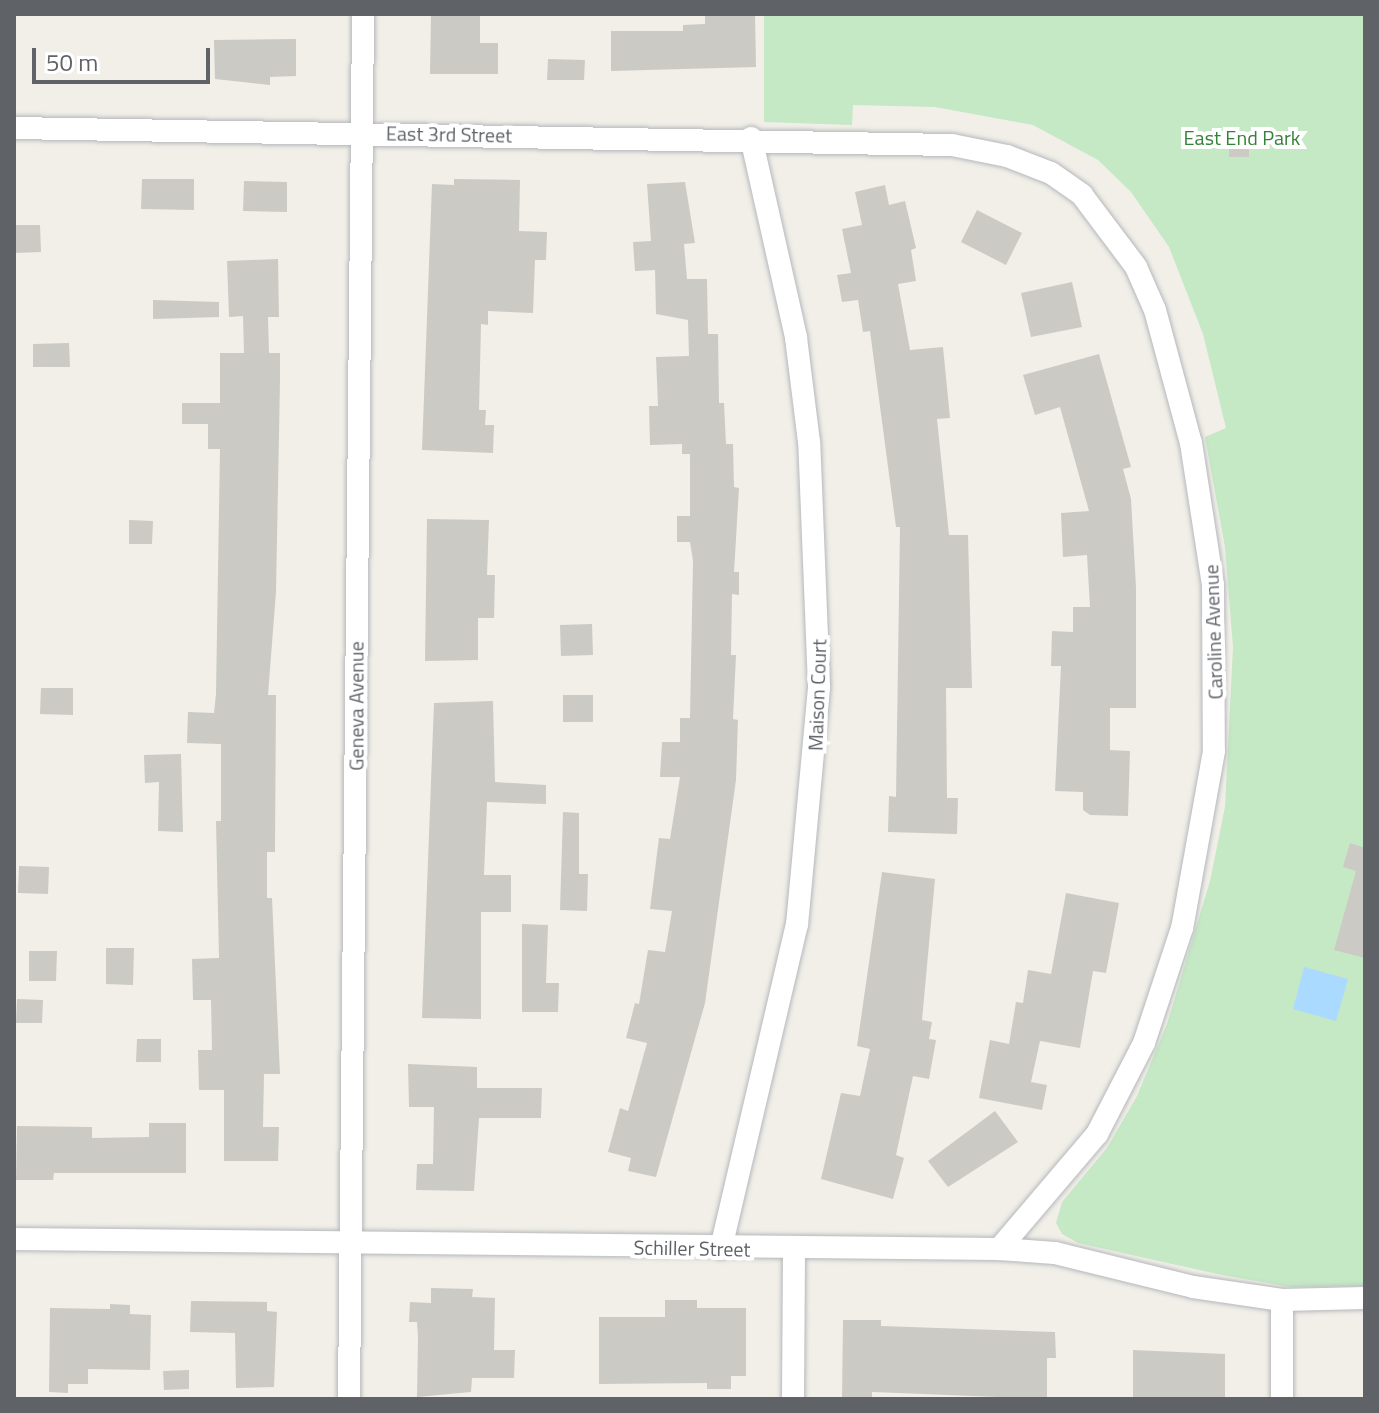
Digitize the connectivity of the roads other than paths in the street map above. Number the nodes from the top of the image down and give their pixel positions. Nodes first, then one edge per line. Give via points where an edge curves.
1 (363, 14) edge
2 (14, 128) edge
3 (360, 133) junction
4 (751, 138) junction
5 (884, 142) joint
6 (14, 1239) edge
7 (351, 1243) junction
8 (721, 1248) junction
9 (794, 1249) junction
10 (999, 1249) junction
11 (1365, 1298) edge
12 (1282, 1300) junction
13 (349, 1399) edge
14 (793, 1399) edge
15 (1282, 1399) edge

1 - 3 street, Geneva Avenue
2 - 3 street, East 3rd Street
3 - 4 street, East 3rd Street
3 - 7 street, Geneva Avenue
4 - 5 street, East 3rd Street
4 - 8 street, Maison Court via 796,337 808,427 819,686 797,925
5 - 10 street, Caroline Avenue via 952,145 1007,156 1061,181 1113,230 1155,310 1174,371 1213,585 1217,693 1207,806 1182,928 1161,998 1125,1085 1097,1134
6 - 7 street, Schiller Street
7 - 8 street, Schiller Street
7 - 13 street, Geneva Avenue
8 - 9 street, Schiller Street
9 - 10 street, Schiller Street
9 - 14 street
10 - 12 street, Schiller Street via 1055,1253 1193,1287
11 - 12 street, Schiller Street
12 - 15 street

